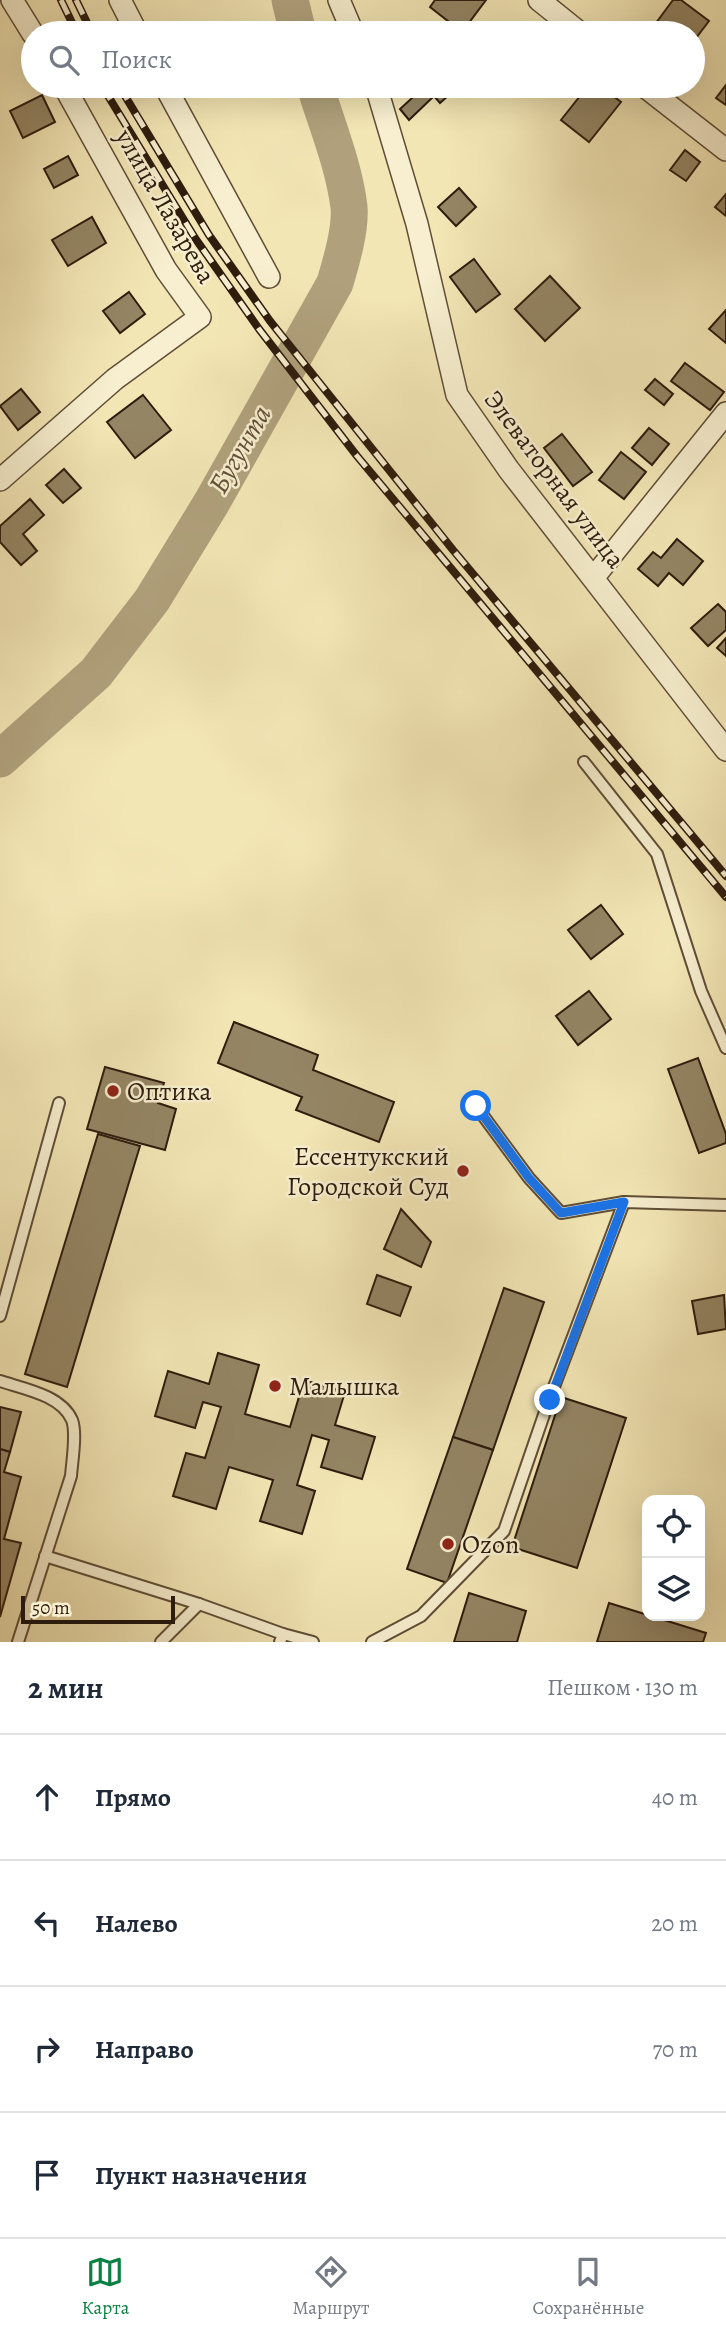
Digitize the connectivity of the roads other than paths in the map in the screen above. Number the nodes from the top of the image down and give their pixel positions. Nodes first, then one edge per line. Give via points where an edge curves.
1 (12, 0) edge
2 (120, 0) edge
3 (339, 0) edge
4 (539, 0) edge
5 (25, 21) edge
6 (131, 21) edge
7 (349, 21) edge
8 (565, 21) edge
9 (71, 98) edge
10 (172, 98) edge
11 (380, 98) edge
12 (659, 98) edge
13 (726, 150) edge
14 (269, 277) dead end
15 (726, 413) edge
16 (0, 480) edge
17 (594, 577) junction
18 (726, 750) edge
19 (584, 762) dead end
20 (726, 1048) edge
21 (59, 1103) dead end
22 (476, 1106) dead end
23 (624, 1202) junction
24 (726, 1205) edge
25 (0, 1316) edge
26 (0, 1381) edge
27 (45, 1556) junction
28 (199, 1604) junction
29 (282, 1638) edge
30 (18, 1642) edge
31 (162, 1642) edge
32 (313, 1642) edge
33 (372, 1642) edge

1 - 5 street
2 - 6 street
3 - 7 street
4 - 8 street
9 - 16 street, улица Лазарева via 166,270 200,317 115,379
10 - 14 street
11 - 17 street, Элеваторная улица via 417,224 457,395 509,470
12 - 13 street
15 - 17 street
17 - 18 street, Элеваторная улица
19 - 20 lane via 657,854 701,991
21 - 25 lane
22 - 23 lane via 561,1213
23 - 24 lane
23 - 33 lane via 504,1531 421,1615
26 - 27 lane via 61,1405 73,1421 71,1476
27 - 28 lane
27 - 30 lane
28 - 29 lane
28 - 31 lane
29 - 32 lane

